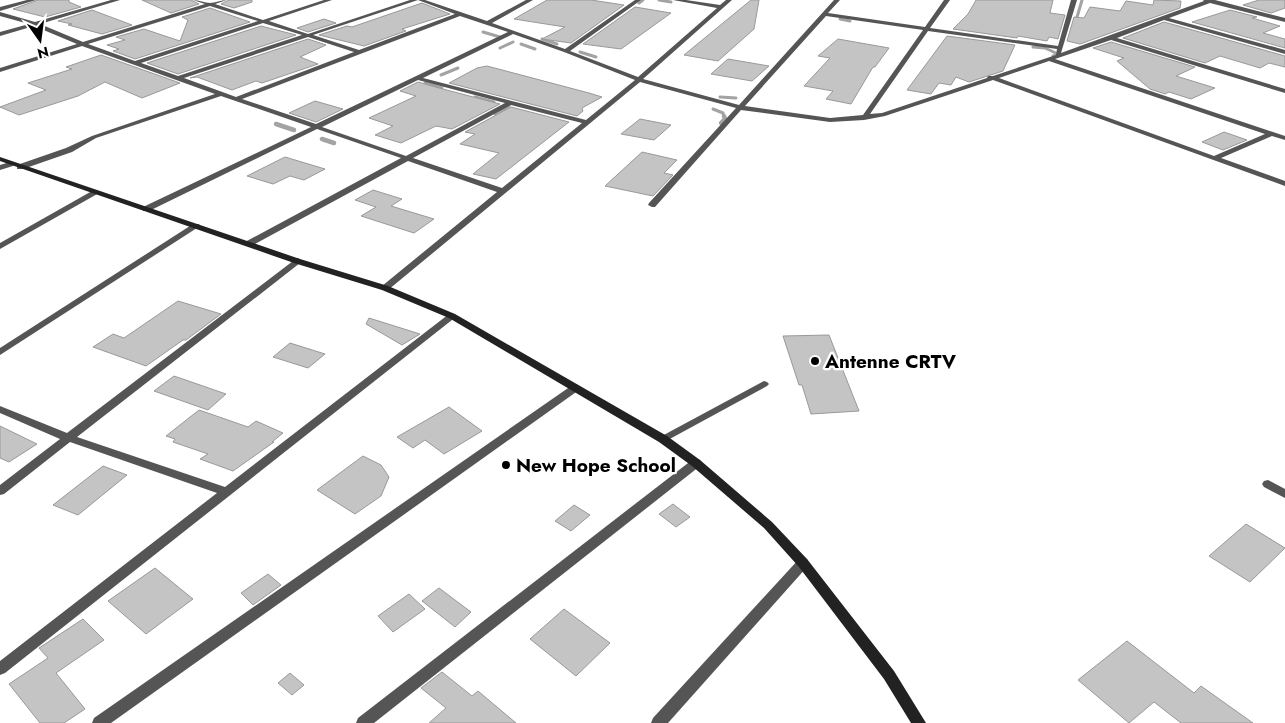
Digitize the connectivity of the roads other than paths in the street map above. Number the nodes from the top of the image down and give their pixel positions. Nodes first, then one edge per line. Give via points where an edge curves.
1 (33, 0) edge
2 (117, 0) edge
3 (196, 0) edge
4 (224, 0) edge
5 (329, 0) edge
6 (416, 0) edge
7 (420, 0) edge
8 (530, 0) edge
9 (638, 0) edge
10 (676, 0) edge
11 (729, 0) edge
12 (837, 0) edge
13 (947, 0) edge
14 (1074, 0) edge
15 (1208, 0) edge
16 (210, 4) junction
17 (720, 6) junction
18 (0, 9) edge
19 (0, 14) edge
20 (459, 14) junction
21 (823, 14) junction
22 (1166, 19) junction
23 (1285, 20) edge
24 (262, 21) junction
25 (35, 24) junction
26 (486, 24) junction
27 (927, 29) junction
28 (511, 33) junction
29 (0, 34) edge
30 (311, 36) junction
31 (1111, 38) junction
32 (84, 45) junction
33 (1060, 48) junction
34 (566, 51) junction
35 (360, 52) junction
36 (1285, 52) edge
37 (1053, 58) junction
38 (136, 63) junction
39 (0, 70) edge
40 (990, 77) junction
41 (179, 78) junction
42 (418, 78) junction
43 (639, 80) junction
44 (1285, 91) edge
45 (221, 94) junction
46 (236, 100) junction
47 (511, 102) junction
48 (742, 108) junction
49 (864, 118) junction
50 (586, 122) junction
51 (318, 127) junction
52 (1285, 131) edge
53 (1275, 134) junction
54 (1285, 138) edge
55 (407, 158) junction
56 (1215, 158) junction
57 (8, 164) edge
58 (1285, 184) edge
59 (502, 191) junction
60 (95, 193) junction
61 (652, 205) dead end
62 (146, 209) junction
63 (196, 226) junction
64 (248, 244) junction
65 (0, 246) edge
66 (298, 261) junction
67 (385, 288) junction
68 (452, 316) junction
69 (0, 352) edge
70 (764, 384) dead end
71 (575, 388) junction
72 (0, 409) edge
73 (69, 438) junction
74 (663, 439) junction
75 (696, 463) junction
76 (1268, 484) dead end
77 (0, 491) edge
78 (226, 492) junction
79 (1285, 494) edge
80 (803, 563) junction
81 (0, 669) edge
82 (365, 722) edge
83 (99, 723) edge
84 (658, 723) edge
85 (919, 723) edge

1 - 18 street
2 - 25 street
3 - 16 street
4 - 16 street
5 - 24 street
6 - 30 street
7 - 20 street
8 - 26 street
9 - 34 street
10 - 17 street
11 - 17 street
12 - 21 street
13 - 27 street
14 - 33 street
15 - 22 street
15 - 23 street
16 - 24 street
16 - 32 street
17 - 43 street
19 - 25 street
20 - 26 street
20 - 35 street
21 - 27 street
21 - 48 street
22 - 31 street
22 - 36 street
24 - 30 street
24 - 38 street
25 - 29 street
25 - 32 street
26 - 28 street
27 - 33 street
27 - 49 street
28 - 34 street
28 - 42 street
30 - 35 street
30 - 41 street
31 - 37 street
31 - 44 street
32 - 38 street
32 - 39 street
33 - 37 street
34 - 43 street
35 - 46 street
37 - 40 street
37 - 53 street
38 - 41 street
40 - 49 street via 883,115
40 - 56 street
41 - 45 street
42 - 47 street
42 - 51 street
43 - 48 street
43 - 50 street
45 - 46 street
45 - 57 street via 94,137 69,150
46 - 51 street
47 - 50 street
47 - 55 street
48 - 49 street via 830,120
48 - 61 street
50 - 59 street
51 - 55 street
51 - 62 street
52 - 53 street
53 - 54 street
53 - 56 street
55 - 59 street
55 - 64 street
56 - 58 street
57 - 60 main road
59 - 67 street
60 - 62 main road
60 - 65 street
62 - 63 main road
63 - 64 main road
63 - 69 street
64 - 66 main road
66 - 67 main road
66 - 73 street
67 - 68 main road
68 - 71 main road
68 - 78 street
70 - 74 lane
71 - 74 main road
71 - 83 street
72 - 73 street
73 - 77 street
73 - 78 street
74 - 75 main road
75 - 80 main road via 768,525
75 - 82 street
76 - 79 street
78 - 81 street
80 - 84 street
80 - 85 main road via 889,675

